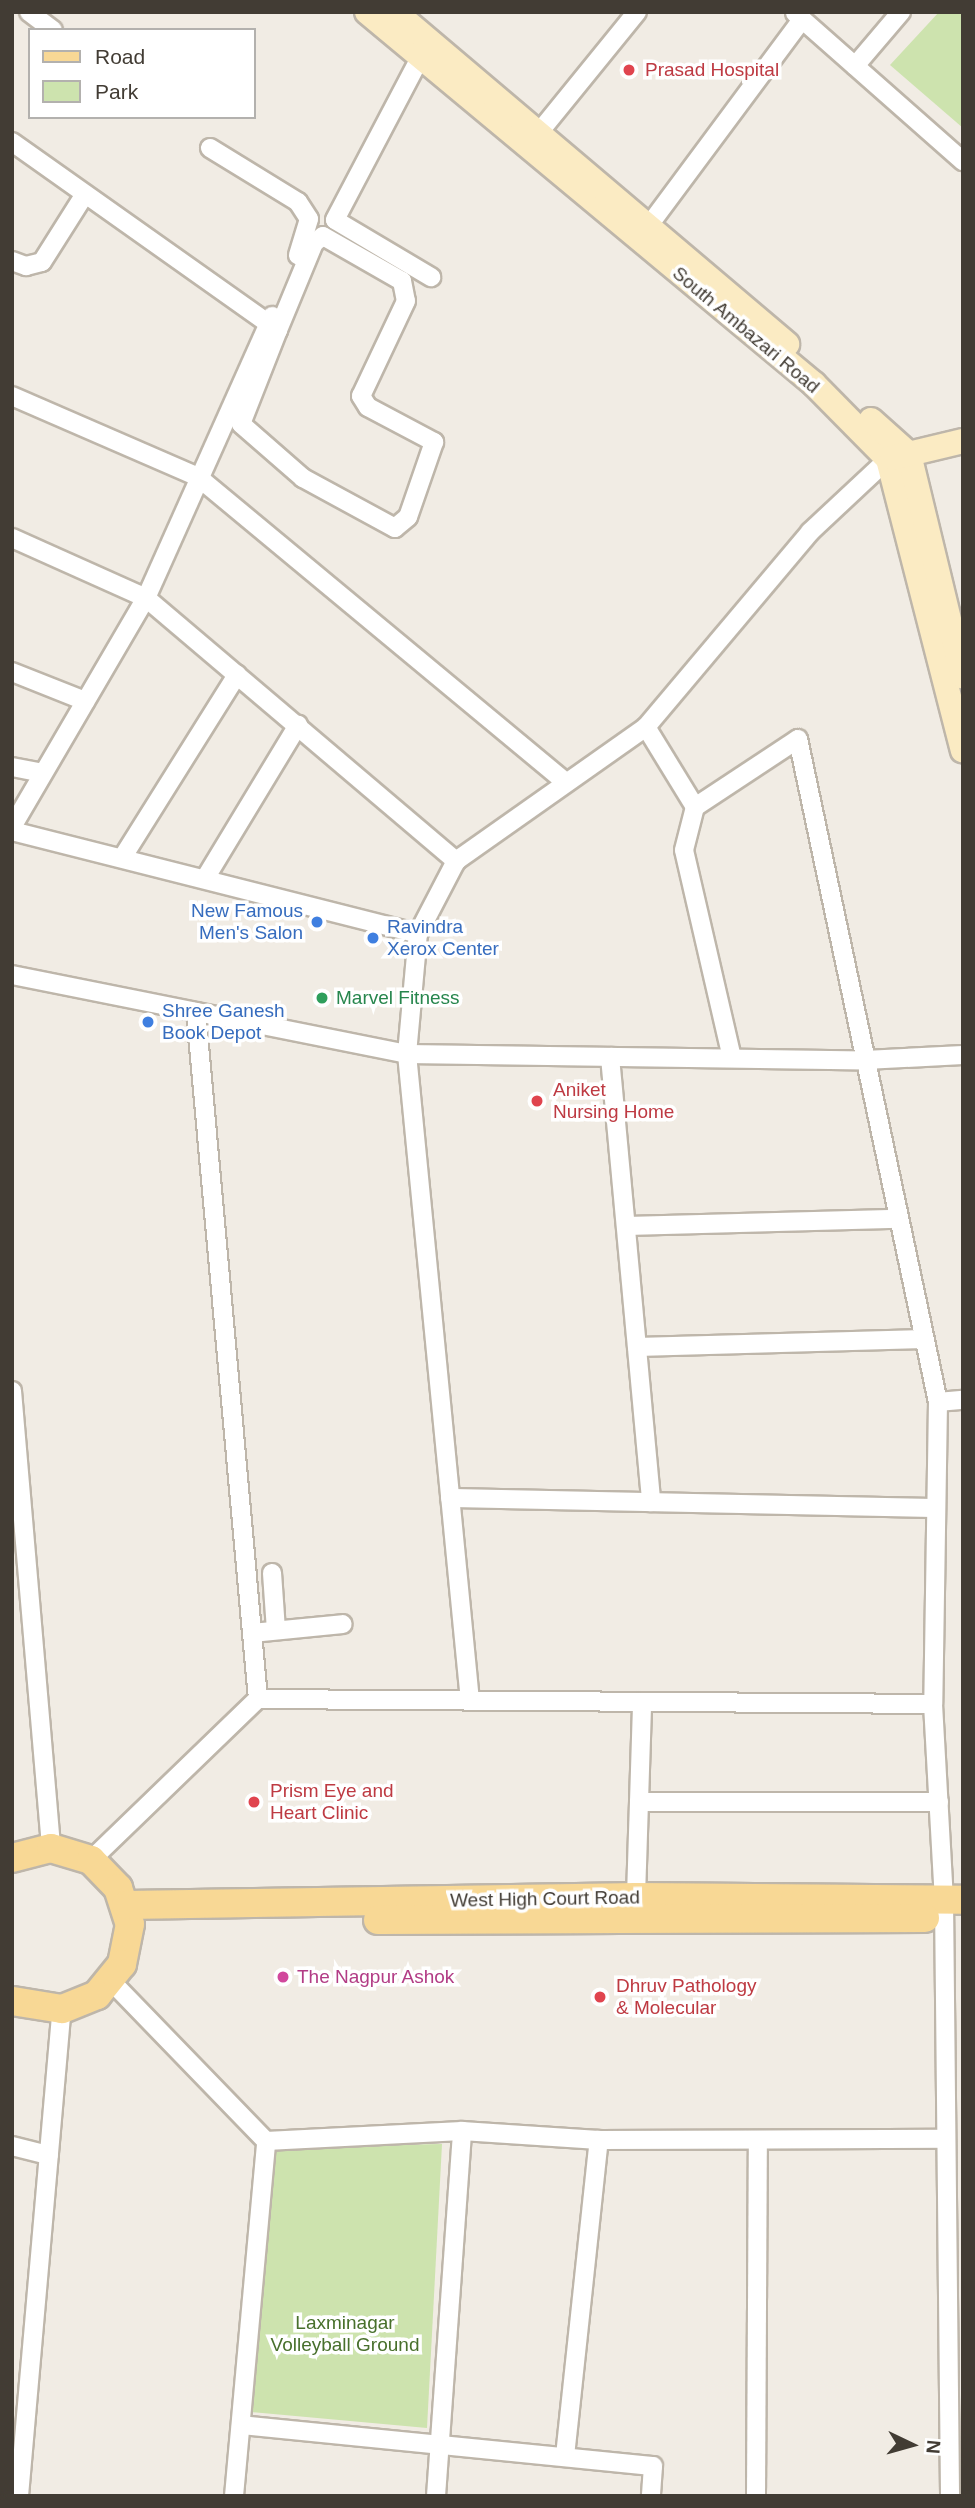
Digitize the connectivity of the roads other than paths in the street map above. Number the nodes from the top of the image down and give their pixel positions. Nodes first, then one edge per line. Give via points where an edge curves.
1 (29, 12) edge
2 (367, 12) edge
3 (637, 12) edge
4 (901, 12) edge
5 (798, 16) edge
6 (405, 21) edge
7 (50, 28) edge
8 (421, 55) junction
9 (855, 66) junction
10 (541, 130) junction
11 (210, 148) dead end
12 (963, 161) edge
13 (85, 194) junction
14 (650, 224) junction
15 (12, 261) edge
16 (430, 277) dead end
17 (273, 328) junction
18 (12, 396) edge
19 (239, 408) junction
20 (963, 441) edge
21 (899, 456) junction
22 (198, 477) junction
23 (12, 538) edge
24 (146, 598) junction
25 (12, 672) edge
26 (237, 675) junction
27 (963, 677) edge
28 (85, 701) junction
29 (298, 725) junction
30 (646, 727) junction
31 (963, 751) edge
32 (12, 767) edge
33 (42, 773) junction
34 (563, 780) junction
35 (695, 807) junction
36 (12, 829) edge
37 (124, 855) junction
38 (456, 860) junction
39 (206, 877) junction
40 (418, 934) junction
41 (12, 975) edge
42 (196, 1012) junction
43 (407, 1054) junction
44 (963, 1055) edge
45 (610, 1057) junction
46 (732, 1058) junction
47 (865, 1060) junction
48 (899, 1219) junction
49 (626, 1226) junction
50 (924, 1339) junction
51 (637, 1347) junction
52 (12, 1391) edge
53 (963, 1400) edge
54 (938, 1402) junction
55 (450, 1498) junction
56 (651, 1502) junction
57 (936, 1508) junction
58 (272, 1573) dead end
59 (343, 1624) dead end
60 (276, 1630) junction
61 (252, 1633) junction
62 (258, 1699) junction
63 (470, 1701) junction
64 (642, 1702) junction
65 (933, 1704) junction
66 (639, 1802) junction
67 (939, 1802) junction
68 (51, 1848) junction
69 (12, 1858) edge
70 (91, 1860) junction
71 (636, 1897) junction
72 (953, 1909) edge
73 (128, 1915) junction
74 (111, 1981) junction
75 (12, 2001) edge
76 (62, 2010) junction
77 (462, 2131) junction
78 (946, 2139) junction
79 (598, 2140) junction
80 (758, 2140) junction
81 (266, 2141) junction
82 (12, 2146) edge
83 (49, 2155) junction
84 (240, 2425) junction
85 (441, 2442) junction
86 (565, 2456) junction
87 (19, 2496) edge
88 (234, 2496) edge
89 (436, 2496) edge
90 (650, 2496) edge
91 (756, 2496) edge
92 (950, 2496) edge

1 - 7 street
2 - 6 main road, South Ambazari Road
3 - 10 street
4 - 9 street
5 - 9 street
5 - 14 street
6 - 8 main road, South Ambazari Road
6 - 10 main road, South Ambazari Road
8 - 16 street via 335,220
8 - 21 main road, South Ambazari Road
9 - 12 street
10 - 14 main road, South Ambazari Road
11 - 17 street via 298,202 309,219
13 - 15 street via 42,262 26,266
13 - 17 street
13 - 17 street via 12,142 46,166 212,285
14 - 21 main road, South Ambazari Road
17 - 19 street
17 - 19 street via 314,243 323,236 408,289 361,396 368,407 434,442 408,517 396,528 383,526 303,478 241,424
18 - 22 street
19 - 22 street
20 - 21 main road
21 - 27 main road
21 - 30 street via 810,532
21 - 31 main road
22 - 24 street
22 - 34 street
23 - 24 street
24 - 26 street
24 - 28 street
25 - 28 street
26 - 29 street
26 - 37 street
28 - 33 street
29 - 38 street
29 - 39 street
30 - 34 street
30 - 35 street
32 - 33 street
33 - 36 street
34 - 38 street
35 - 46 street via 684,850
35 - 47 street via 798,739
36 - 37 street
37 - 39 street
38 - 40 street
39 - 40 street
40 - 43 street
41 - 42 street
42 - 43 street
42 - 61 street
43 - 45 street
43 - 55 street
44 - 47 street
45 - 46 street
45 - 49 street
46 - 47 street
47 - 48 street
48 - 49 street
48 - 50 street
49 - 51 street
50 - 51 street
50 - 54 street
51 - 56 street
52 - 68 street
53 - 54 street
54 - 57 street
55 - 56 street
55 - 63 street
56 - 57 street
57 - 65 street
58 - 60 street
59 - 60 street
60 - 61 street
61 - 62 street
62 - 63 street
62 - 70 street
63 - 64 street
64 - 65 street
64 - 66 street
65 - 67 street
66 - 67 street
66 - 71 street
67 - 72 street
68 - 69 main road
68 - 70 main road
70 - 73 main road
71 - 72 main road, West High Court Road
71 - 73 main road, West High Court Road
72 - 73 main road
72 - 78 street
73 - 74 main road via 128,1944
74 - 76 main road
74 - 81 street
75 - 76 main road
76 - 83 street
77 - 79 street
77 - 81 street
77 - 85 street
78 - 80 street
78 - 92 street
79 - 80 street
79 - 86 street
80 - 91 street
81 - 84 street
82 - 83 street
83 - 87 street
84 - 85 street
84 - 88 street
85 - 86 street
85 - 89 street
86 - 90 street via 653,2466

